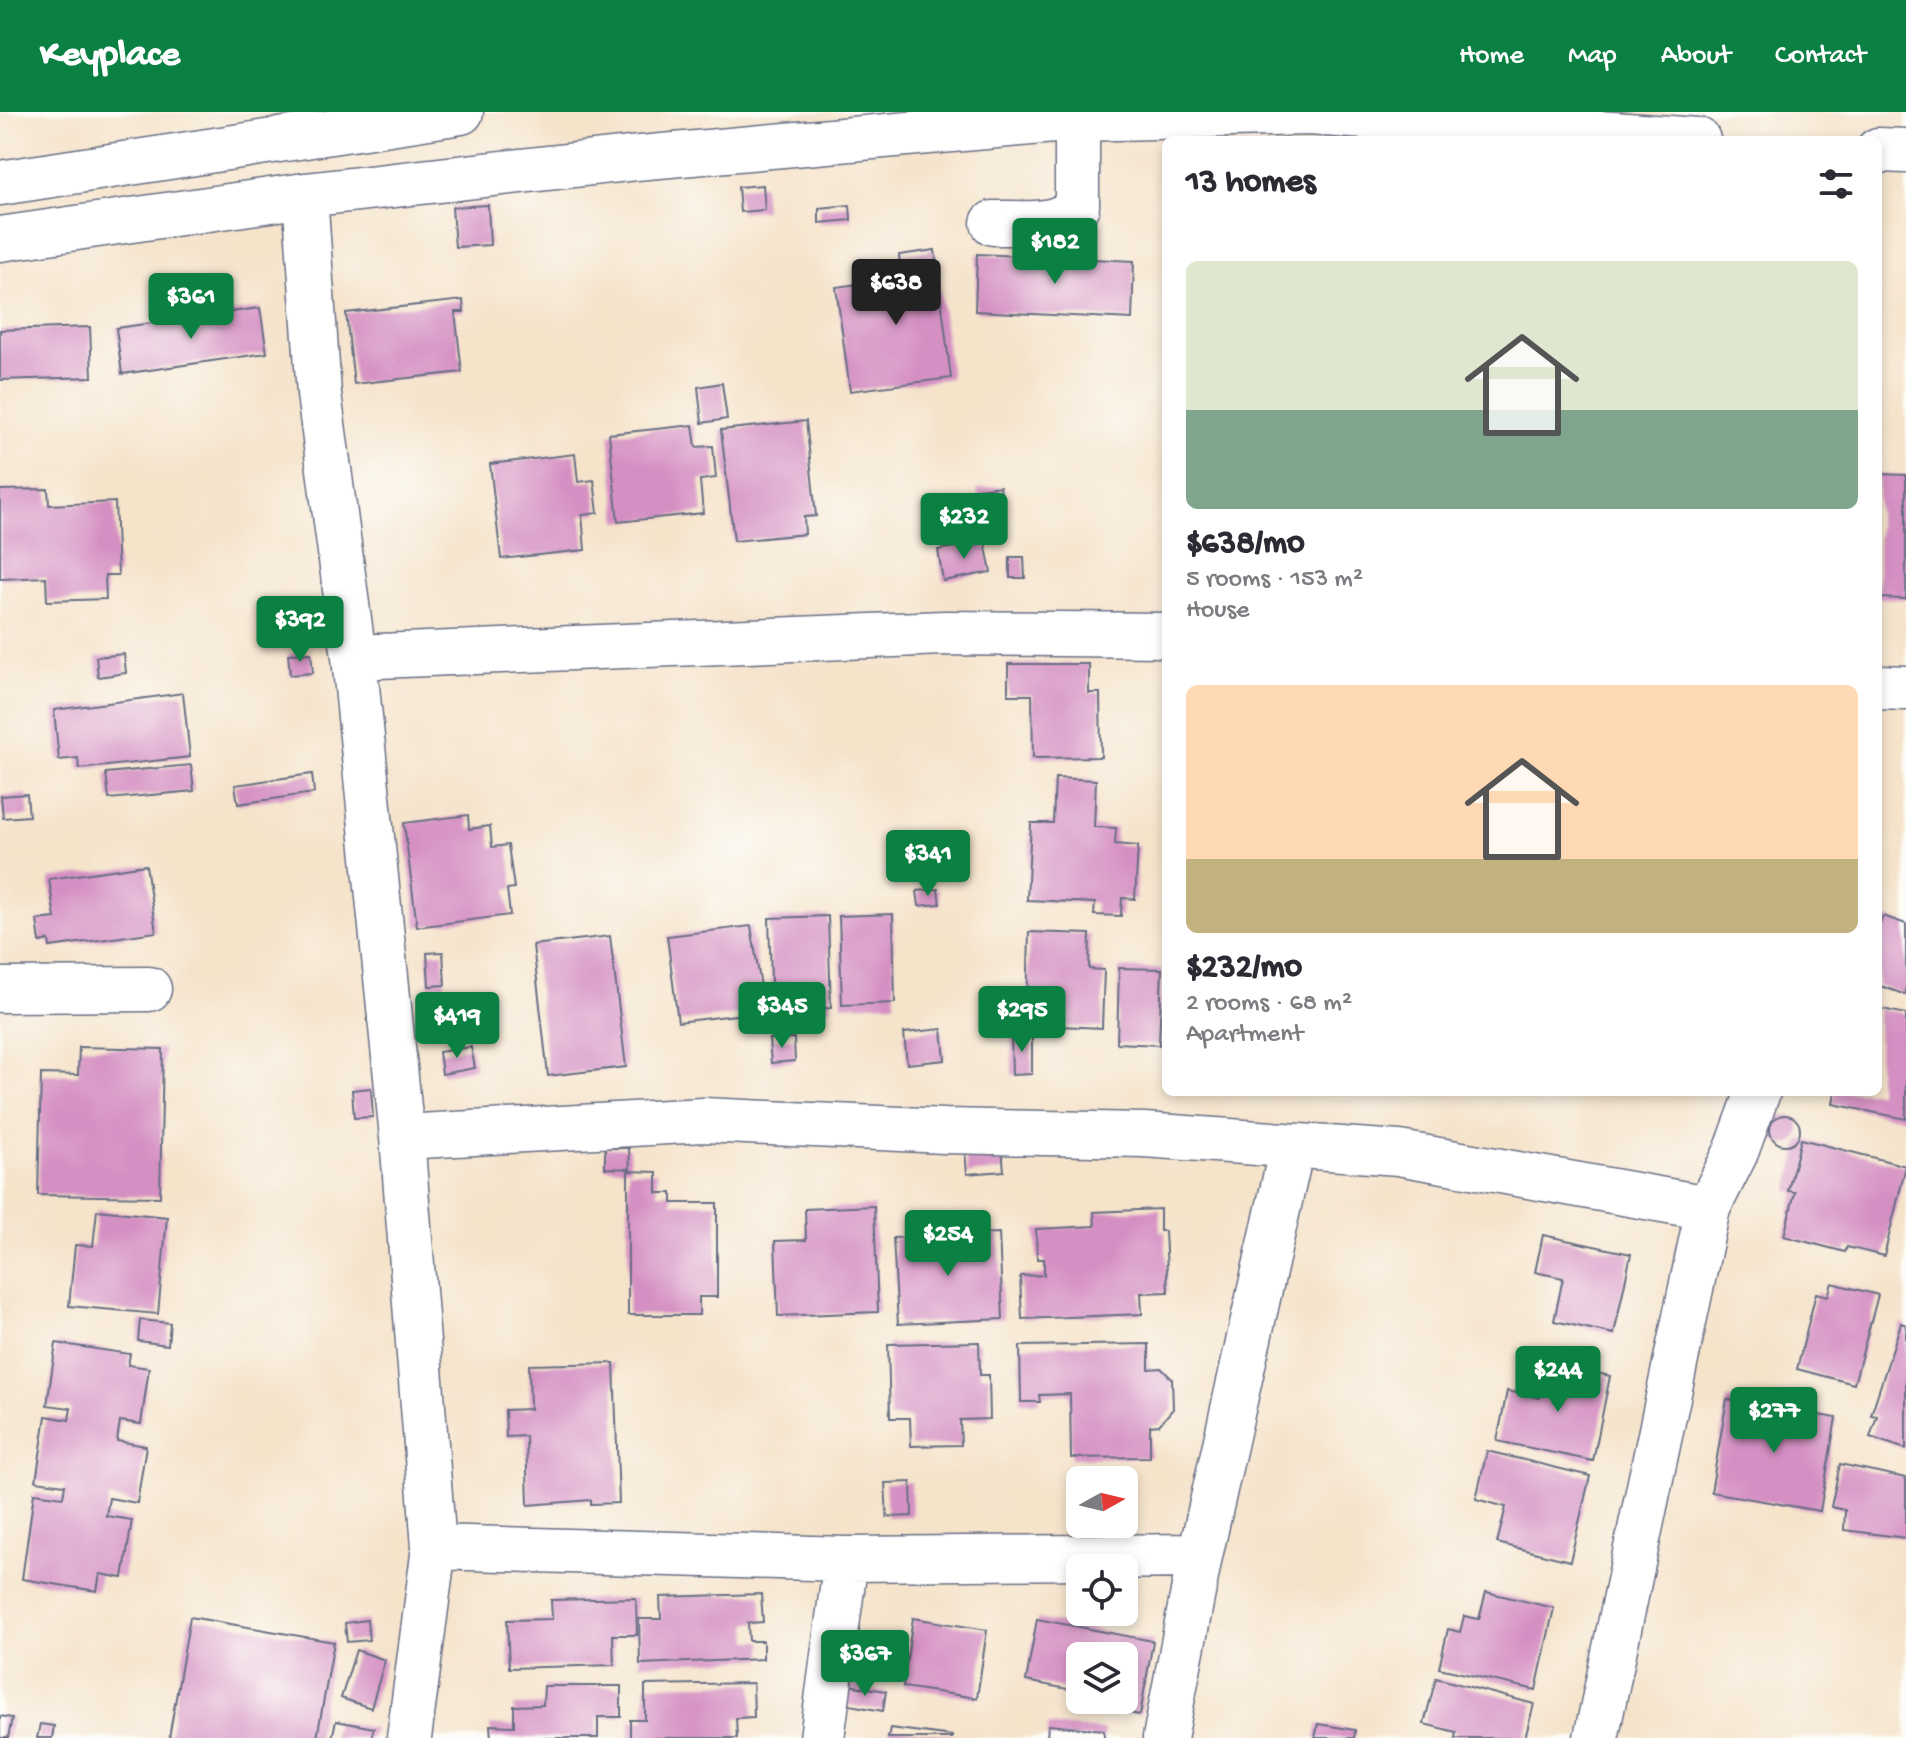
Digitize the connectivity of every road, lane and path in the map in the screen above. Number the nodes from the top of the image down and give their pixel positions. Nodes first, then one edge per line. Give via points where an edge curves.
1 (461, 112) edge
2 (1077, 119) junction
3 (1640, 136) edge
4 (1882, 150) edge
5 (1906, 151) edge
6 (0, 183) edge
7 (305, 195) junction
8 (993, 223) dead end
9 (0, 239) edge
10 (1162, 635) edge
11 (354, 657) junction
12 (1882, 687) edge
13 (1906, 688) edge
14 (149, 989) dead end
15 (0, 990) edge
16 (1757, 1096) edge
17 (402, 1137) junction
18 (1292, 1147) junction
19 (1708, 1208) junction
20 (434, 1547) junction
21 (1200, 1556) junction
22 (846, 1559) junction
23 (409, 1738) edge
24 (822, 1738) edge
25 (1165, 1738) edge
26 (1596, 1738) edge

1 - 6 street
2 - 3 street via 1309,113
2 - 7 street via 654,156
2 - 8 street via 1077,206 1069,216
4 - 5 street
7 - 9 street
7 - 11 street via 319,394
10 - 11 street via 944,633
11 - 17 street
12 - 13 street
14 - 15 street
16 - 19 street
17 - 18 street via 703,1120 1144,1135
17 - 20 street
18 - 19 street via 1399,1153
18 - 21 street
19 - 26 street
20 - 22 street
20 - 23 street
21 - 22 street
21 - 25 street
22 - 24 street

